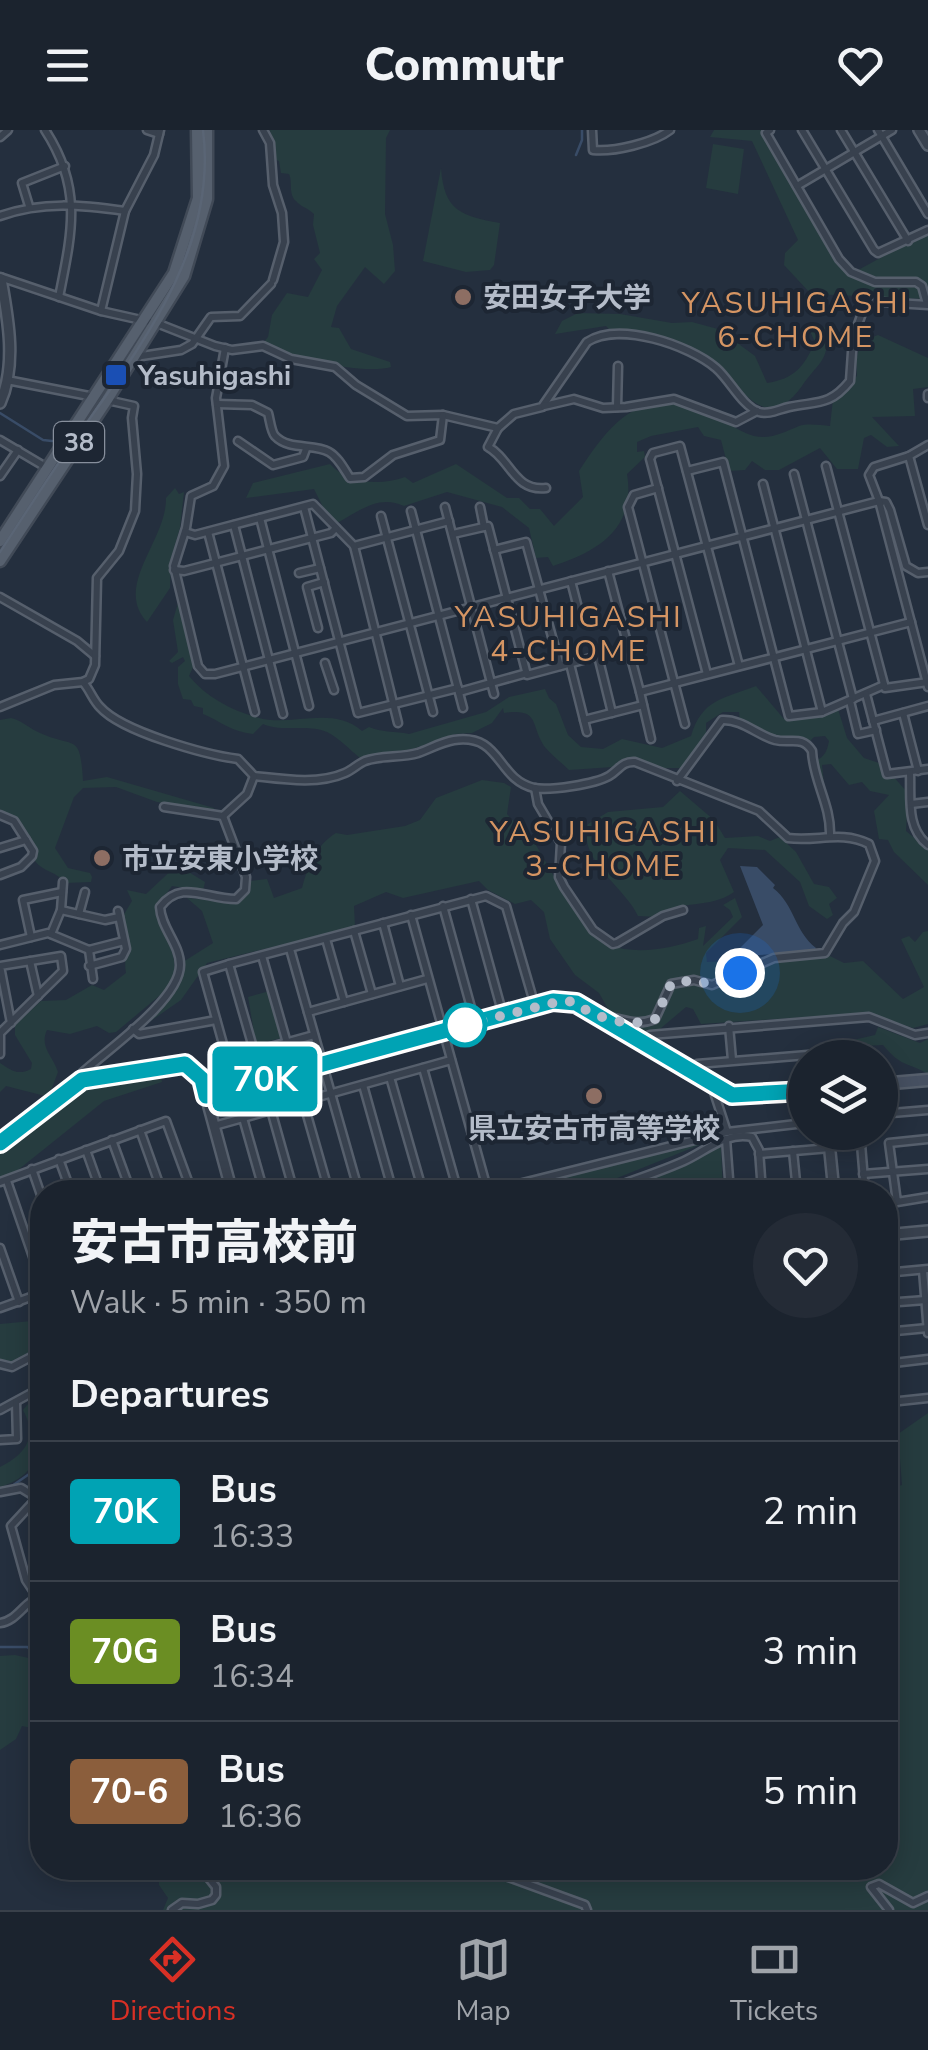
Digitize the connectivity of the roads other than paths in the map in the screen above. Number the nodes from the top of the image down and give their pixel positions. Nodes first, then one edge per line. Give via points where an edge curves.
1 (8, 130) edge
2 (45, 130) edge
3 (147, 130) edge
4 (197, 130) edge
5 (207, 130) edge
6 (262, 130) edge
7 (592, 130) edge
8 (670, 130) edge
9 (770, 130) edge
10 (802, 130) edge
11 (841, 130) edge
12 (892, 130) edge
13 (919, 130) edge
14 (159, 132) edge
15 (880, 133) edge
16 (0, 137) edge
17 (928, 145) edge
18 (854, 152) junction
19 (65, 166) junction
20 (826, 170) junction
21 (797, 186) junction
22 (72, 204) junction
23 (30, 206) junction
24 (125, 211) junction
25 (928, 214) edge
26 (0, 216) edge
27 (928, 230) edge
28 (908, 241) junction
29 (1, 278) edge
30 (59, 297) junction
31 (101, 311) junction
32 (151, 322) junction
33 (196, 339) junction
34 (226, 348) junction
35 (135, 357) junction
36 (618, 366) dead end
37 (7, 380) junction
38 (94, 398) junction
39 (107, 400) junction
40 (0, 402) edge
41 (217, 404) junction
42 (542, 407) junction
43 (618, 407) junction
44 (757, 411) junction
45 (443, 415) junction
46 (498, 428) junction
47 (0, 440) edge
48 (238, 441) dead end
49 (928, 445) edge
50 (306, 449) junction
51 (18, 450) junction
52 (910, 456) junction
53 (826, 466) dead end
54 (49, 469) junction
55 (687, 471) junction
56 (794, 474) dead end
57 (0, 476) edge
58 (762, 484) dead end
59 (546, 488) dead end
60 (658, 488) junction
61 (879, 501) junction
62 (304, 507) junction
63 (445, 507) dead end
64 (480, 507) dead end
65 (838, 511) junction
66 (411, 512) dead end
67 (381, 516) dead end
68 (260, 518) junction
69 (806, 519) junction
70 (449, 521) junction
71 (234, 525) junction
72 (928, 525) edge
73 (484, 527) junction
74 (336, 528) junction
75 (774, 528) junction
76 (416, 530) junction
77 (185, 532) junction
78 (208, 532) junction
79 (452, 534) junction
80 (742, 536) junction
81 (312, 538) junction
82 (387, 538) junction
83 (0, 541) edge
84 (708, 545) junction
85 (354, 546) junction
86 (268, 549) junction
87 (494, 550) junction
88 (675, 553) junction
89 (242, 556) junction
90 (0, 561) edge
91 (643, 562) junction
92 (216, 563) junction
93 (320, 568) junction
94 (174, 570) junction
95 (608, 571) junction
96 (928, 572) edge
97 (299, 573) dead end
98 (571, 581) junction
99 (324, 582) junction
100 (538, 589) junction
101 (507, 597) junction
102 (0, 598) edge
103 (472, 606) junction
104 (578, 608) dead end
105 (439, 615) junction
106 (910, 622) junction
107 (409, 623) junction
108 (318, 628) dead end
109 (375, 632) junction
110 (870, 632) junction
111 (838, 640) junction
112 (340, 642) junction
113 (806, 649) junction
114 (295, 653) junction
115 (96, 657) junction
116 (774, 657) junction
117 (269, 660) junction
118 (325, 662) dead end
119 (570, 664) junction
120 (560, 666) junction
121 (739, 666) junction
122 (243, 667) junction
123 (527, 673) junction
124 (706, 674) junction
125 (348, 675) junction
126 (331, 680) junction
127 (83, 682) junction
128 (491, 683) junction
129 (675, 683) junction
130 (928, 684) edge
131 (884, 685) junction
132 (334, 690) dead end
133 (458, 690) junction
134 (640, 692) junction
135 (494, 694) dead end
136 (866, 694) junction
137 (428, 695) junction
138 (851, 700) junction
139 (393, 704) junction
140 (643, 705) junction
141 (309, 706) dead end
142 (928, 706) edge
143 (0, 708) edge
144 (463, 708) dead end
145 (255, 712) dead end
146 (433, 712) dead end
147 (822, 712) junction
148 (613, 713) junction
149 (903, 713) junction
150 (283, 714) dead end
151 (584, 720) junction
152 (398, 723) dead end
153 (617, 724) dead end
154 (685, 724) dead end
155 (874, 726) junction
156 (587, 732) dead end
157 (651, 739) dead end
158 (928, 769) edge
159 (914, 772) junction
160 (254, 776) junction
161 (677, 781) junction
162 (535, 788) junction
163 (928, 802) edge
164 (912, 804) junction
165 (164, 807) dead end
166 (0, 815) edge
167 (224, 816) junction
168 (830, 834) junction
169 (26, 840) junction
170 (928, 845) edge
171 (0, 848) edge
172 (0, 875) edge
173 (62, 882) dead end
174 (62, 892) junction
175 (85, 892) dead end
176 (471, 899) junction
177 (443, 906) junction
178 (60, 910) junction
179 (683, 910) dead end
180 (79, 914) junction
181 (411, 915) junction
182 (383, 923) junction
183 (354, 931) junction
184 (51, 934) junction
185 (31, 937) junction
186 (326, 939) junction
187 (1, 941) edge
188 (124, 941) junction
189 (290, 949) junction
190 (89, 950) junction
191 (262, 956) junction
192 (30, 961) junction
193 (230, 964) junction
194 (89, 966) junction
195 (92, 979) dead end
196 (428, 979) junction
197 (400, 986) junction
198 (372, 994) junction
199 (38, 996) junction
200 (344, 1002) junction
201 (535, 1006) junction
202 (308, 1012) junction
203 (503, 1015) junction
204 (596, 1015) junction
205 (216, 1020) junction
206 (475, 1022) junction
207 (11, 1023) junction
208 (730, 1026) junction
209 (133, 1029) junction
210 (443, 1030) junction
211 (928, 1033) edge
212 (314, 1035) junction
213 (639, 1040) junction
214 (287, 1042) junction
215 (254, 1052) junction
216 (0, 1054) edge
217 (788, 1056) edge
218 (227, 1059) junction
219 (451, 1060) junction
220 (732, 1060) junction
221 (323, 1063) junction
222 (424, 1068) junction
223 (690, 1071) junction
224 (390, 1077) junction
225 (82, 1080) junction
226 (928, 1080) edge
227 (898, 1082) edge
228 (711, 1083) junction
229 (363, 1084) junction
230 (235, 1087) junction
231 (788, 1092) edge
232 (331, 1094) junction
233 (206, 1096) junction
234 (304, 1101) junction
235 (271, 1110) junction
236 (928, 1110) edge
237 (898, 1112) edge
238 (244, 1118) junction
239 (214, 1126) junction
240 (788, 1126) edge
241 (140, 1130) junction
242 (726, 1136) junction
243 (928, 1139) edge
244 (112, 1140) junction
245 (0, 1143) edge
246 (86, 1150) junction
247 (811, 1150) edge
248 (830, 1150) edge
249 (861, 1150) edge
250 (792, 1152) junction
251 (759, 1154) junction
252 (59, 1159) junction
253 (32, 1168) junction
254 (928, 1169) edge
255 (892, 1172) junction
256 (863, 1174) junction
257 (36, 1180) edge
258 (67, 1180) edge
259 (97, 1180) edge
260 (127, 1180) edge
261 (158, 1180) edge
262 (188, 1180) edge
263 (229, 1180) edge
264 (261, 1180) edge
265 (291, 1180) edge
266 (326, 1180) edge
267 (355, 1180) edge
268 (390, 1180) edge
269 (420, 1180) edge
270 (455, 1180) edge
271 (485, 1180) edge
272 (539, 1180) edge
273 (633, 1180) edge
274 (729, 1180) edge
275 (761, 1180) edge
276 (796, 1180) edge
277 (833, 1180) edge
278 (864, 1180) edge
279 (893, 1180) edge
280 (3, 1181) edge
281 (928, 1198) edge
282 (898, 1202) edge
283 (928, 1231) edge
284 (898, 1234) edge
285 (0, 1248) edge
286 (30, 1252) edge
287 (926, 1270) edge
288 (898, 1273) edge
289 (30, 1298) edge
290 (926, 1300) junction
291 (20, 1302) junction
292 (898, 1302) edge
293 (0, 1308) edge
294 (928, 1330) edge
295 (898, 1331) edge
296 (30, 1358) edge
297 (928, 1360) edge
298 (898, 1363) edge
299 (0, 1364) edge
300 (30, 1392) edge
301 (928, 1398) edge
302 (898, 1401) edge
303 (16, 1402) junction
304 (0, 1410) edge
305 (0, 1440) edge
306 (0, 1492) edge
307 (30, 1494) edge
308 (30, 1508) edge
309 (11, 1536) junction
310 (0, 1542) edge
311 (30, 1585) edge
312 (30, 1601) edge
313 (0, 1623) edge
314 (210, 1880) edge
315 (518, 1880) edge
316 (928, 1896) edge
317 (172, 1910) edge
318 (587, 1910) edge
319 (890, 1910) edge

1 - 16 street
2 - 19 street
3 - 14 street
4 - 32 main road, 38 via 198,198
5 - 32 main road, 38 via 208,199 200,231 184,276
6 - 33 street via 270,144 284,242 272,282 240,316 206,320
7 - 8 street via 593,150 606,151
9 - 21 street
10 - 20 street
11 - 18 street
12 - 15 street
13 - 17 street
14 - 24 street
15 - 18 street
15 - 25 street
18 - 20 street
18 - 28 street
19 - 22 street
19 - 23 street via 22,183
20 - 21 street
20 - 28 street via 874,250
21 - 44 street via 851,272 875,282 916,282 928,305 865,305 847,385 820,404
22 - 23 street
22 - 24 street
22 - 30 street
23 - 26 street
24 - 31 street
27 - 28 street
29 - 30 street
29 - 37 street
30 - 31 street
31 - 32 street
32 - 33 street
32 - 35 main road, 38
32 - 38 main road, 38
33 - 34 street
33 - 35 street via 173,353
34 - 41 street
34 - 45 street via 263,346 334,367 400,414
35 - 39 main road, 38
36 - 43 street
37 - 38 street
37 - 40 street
38 - 54 main road, 38
39 - 90 main road, 38
39 - 115 street via 134,406 138,474 125,539 97,578
41 - 50 street via 258,407 270,418 272,434
41 - 77 street via 224,466 213,486 191,496
42 - 43 street via 574,399
42 - 44 street via 581,348 596,336 615,334 696,354
42 - 46 street via 514,414
43 - 44 street via 674,399 736,422
45 - 46 street
45 - 50 street via 440,440 393,455 364,478 350,478 332,453
46 - 59 street via 488,447 500,453 514,477
47 - 51 street
48 - 50 street via 274,465 304,456
49 - 52 street
51 - 54 street
51 - 57 street
52 - 61 street via 870,470
52 - 72 street
53 - 65 street
54 - 83 main road, 38
55 - 60 street via 680,446 652,454
55 - 80 street via 723,462
55 - 84 street
56 - 69 street
58 - 75 street
60 - 88 street
60 - 91 street via 634,495 628,507
61 - 65 street
61 - 96 street via 890,510 906,566
61 - 106 street
62 - 68 street
62 - 74 street via 316,505
62 - 81 street
63 - 70 street
64 - 73 street
65 - 69 street
65 - 110 street
66 - 76 street
67 - 82 street
68 - 71 street
68 - 86 street
69 - 75 street
69 - 111 street
70 - 76 street
70 - 79 street
71 - 78 street
71 - 89 street
73 - 79 street
73 - 87 street
74 - 81 street
74 - 85 street
75 - 80 street
75 - 113 street
76 - 82 street
76 - 105 street
77 - 78 street
77 - 94 street
78 - 92 street
79 - 103 street
80 - 84 street
80 - 116 street
81 - 86 street
81 - 93 street
82 - 85 street
82 - 107 street
84 - 88 street
84 - 121 street
85 - 109 street
86 - 89 street
86 - 114 street
87 - 100 street via 526,542
87 - 101 street
88 - 91 street
88 - 124 street
89 - 92 street
89 - 117 street
91 - 95 street
91 - 129 street
92 - 94 street
92 - 122 street
93 - 97 street
93 - 99 street
94 - 122 street via 201,672
95 - 98 street
95 - 134 street
98 - 100 street
98 - 104 street
99 - 108 street via 307,587
99 - 112 street
100 - 101 street
100 - 120 street
101 - 103 street
101 - 123 street
102 - 115 street
103 - 105 street
103 - 128 street
105 - 107 street
105 - 133 street
106 - 110 street
106 - 130 street
107 - 109 street
107 - 137 street
109 - 112 street
109 - 139 street
110 - 111 street
110 - 131 street
111 - 113 street
111 - 138 street
112 - 114 street
112 - 125 street
113 - 116 street
113 - 147 street
114 - 117 street
114 - 141 street
115 - 127 street
116 - 121 street
116 - 147 street via 789,716
117 - 122 street
117 - 150 street
118 - 126 street
119 - 120 street
119 - 148 street via 598,656
119 - 151 street
120 - 123 street
121 - 124 street
122 - 145 street
123 - 128 street
124 - 129 street
125 - 126 street
125 - 139 street via 358,713
126 - 132 street
127 - 143 street via 54,685
127 - 160 street via 97,704 133,729 238,759
128 - 133 street
128 - 135 street
129 - 134 street
129 - 154 street
130 - 131 street
131 - 136 street
133 - 137 street
133 - 144 street
134 - 140 street
136 - 138 street
136 - 155 street
137 - 139 street
137 - 146 street
138 - 147 street
138 - 155 street via 858,734
139 - 152 street
140 - 148 street
140 - 157 street
142 - 149 street
148 - 151 street
148 - 153 street
149 - 155 street
149 - 159 street
151 - 156 street
155 - 159 street via 887,774
158 - 159 street
159 - 164 street
160 - 162 street via 326,778 366,760 466,739 493,750 516,780
160 - 167 street via 247,794
161 - 162 street via 628,761 603,778
161 - 168 street via 759,811 788,838
161 - 168 street via 722,720 773,740 800,740 812,750
162 - 179 street via 561,843 559,877 600,938 618,943
163 - 164 street
164 - 170 street via 915,832
165 - 167 street
166 - 169 street via 14,821
167 - 209 street via 245,890 236,899 180,891 165,900 160,914 178,952 178,978
168 - 204 street via 869,844 874,861 854,912 824,952 774,958 712,985 681,980 671,984 655,1019 642,1024
169 - 171 street
169 - 172 street via 32,856
173 - 174 street
174 - 178 street
174 - 185 street via 23,900
175 - 180 street
176 - 177 street
176 - 201 street via 486,896 506,906
176 - 203 street
177 - 181 street
177 - 206 street
178 - 180 street
178 - 184 street
180 - 188 street via 106,920 119,914
181 - 182 street
181 - 196 street
182 - 183 street
182 - 197 street
183 - 186 street
183 - 198 street
184 - 185 street
184 - 190 street
185 - 187 street
186 - 189 street
186 - 200 street
188 - 190 street
188 - 194 street via 122,957
189 - 191 street
189 - 202 street
190 - 194 street
191 - 193 street
191 - 214 street
192 - 199 street
192 - 199 street via 60,956 63,970
192 - 207 street via 0,966
193 - 205 street via 203,972
193 - 215 street
194 - 195 street
196 - 197 street
196 - 210 street
197 - 198 street
198 - 200 street
199 - 207 street
200 - 202 street
201 - 203 main road
201 - 204 main road via 565,1000
202 - 212 street
203 - 206 main road
204 - 213 main road
205 - 209 street via 139,1034
205 - 218 street
206 - 210 main road
207 - 216 street via 0,1033
208 - 211 street via 869,1017 915,1035
208 - 213 street
208 - 220 street
209 - 225 street via 82,1072
210 - 219 street
210 - 221 main road
212 - 214 street
212 - 221 street
213 - 223 main road
214 - 215 street
215 - 218 street
217 - 220 street
218 - 230 street
219 - 222 street
219 - 271 street
220 - 223 street
221 - 230 main road
221 - 232 street
222 - 224 street
222 - 270 street
223 - 228 main road
224 - 229 street
224 - 269 street
225 - 233 main road via 185,1064 202,1079
225 - 245 main road
226 - 227 main road
228 - 231 main road via 732,1095
228 - 242 street
229 - 232 street
229 - 268 street
230 - 233 main road
232 - 234 street
232 - 267 street
233 - 239 street
234 - 235 street
234 - 266 street
235 - 238 street
235 - 265 street
236 - 237 street
238 - 239 street
238 - 264 street
239 - 263 street
240 - 242 street
241 - 244 street
241 - 261 street
241 - 262 street via 166,1121
242 - 251 street via 752,1137
242 - 272 street
242 - 273 street via 685,1161
242 - 274 street
243 - 255 street via 889,1143
244 - 246 street
244 - 260 street
246 - 252 street
246 - 259 street
247 - 250 street
248 - 277 street
249 - 256 street
250 - 251 street
250 - 276 street
251 - 275 street
252 - 253 street
252 - 258 street
253 - 257 street
253 - 280 street
254 - 255 street
255 - 256 street
255 - 279 street
256 - 278 street
280 - 286 street
281 - 282 street
283 - 284 street
285 - 291 street
287 - 288 street
287 - 290 street
289 - 291 street
290 - 292 street
290 - 294 street
291 - 293 street
294 - 295 street
296 - 299 street via 12,1368
297 - 298 street
300 - 303 street
301 - 302 street
303 - 304 street
303 - 305 street via 17,1439
306 - 307 street via 20,1488
308 - 309 street via 11,1526
309 - 310 street
309 - 311 street
312 - 313 street
314 - 317 street via 216,1887 212,1900
315 - 318 street via 573,1898
316 - 319 street via 913,1903 879,1884 871,1887

